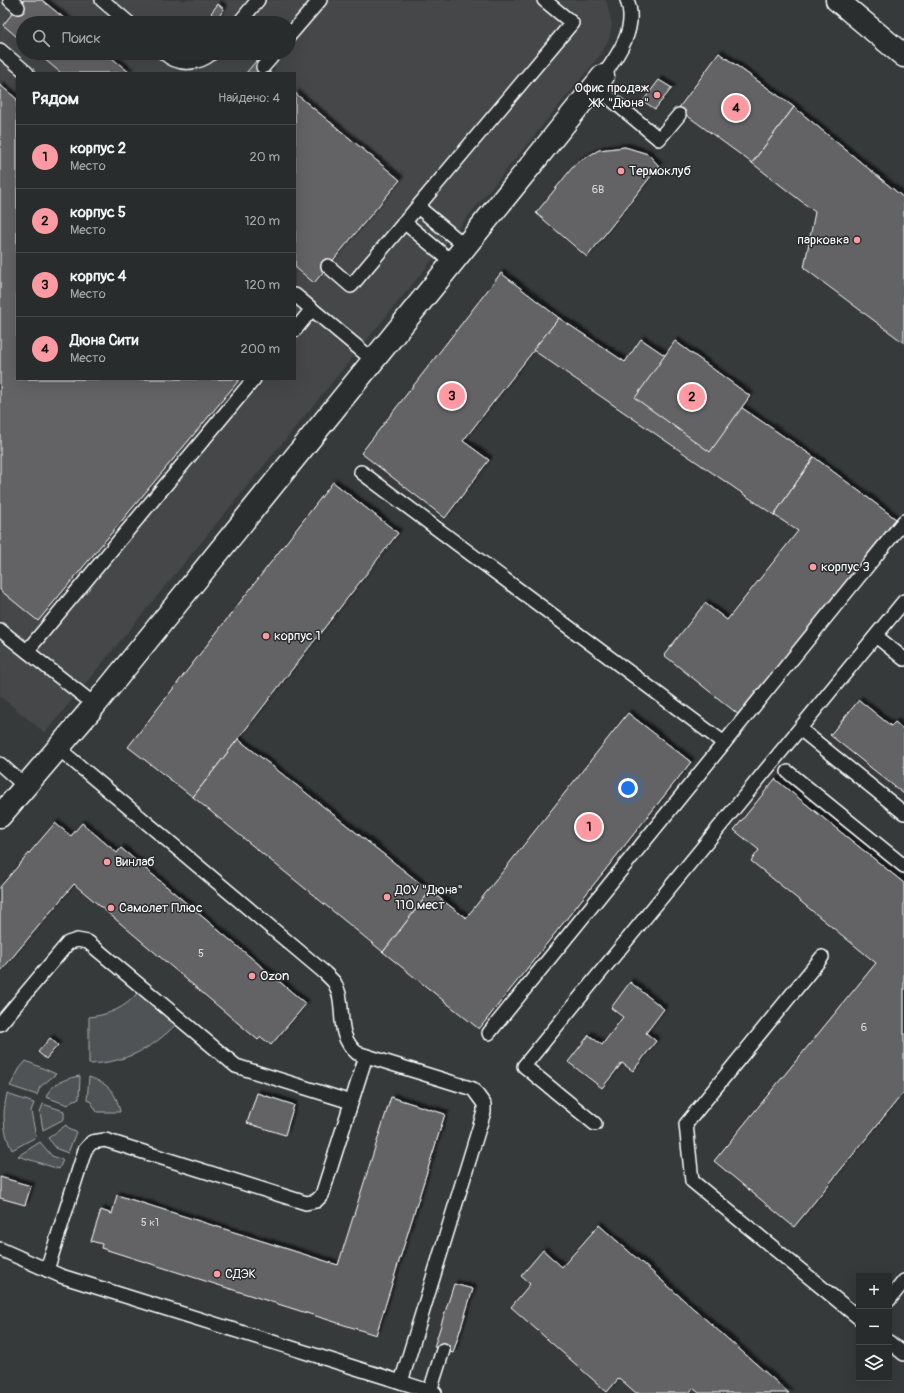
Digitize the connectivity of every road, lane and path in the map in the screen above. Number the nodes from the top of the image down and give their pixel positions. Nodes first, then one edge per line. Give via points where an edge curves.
1 (102, 0) edge
2 (258, 0) edge
3 (320, 0) edge
4 (544, 0) edge
5 (627, 0) edge
6 (837, 0) edge
7 (121, 16) edge
8 (245, 16) edge
9 (296, 28) edge
10 (0, 50) edge
11 (904, 56) edge
12 (176, 60) edge
13 (201, 60) edge
14 (270, 60) edge
15 (264, 67) dead end
16 (26, 72) edge
17 (599, 81) junction
18 (679, 115) dead end
19 (418, 207) junction
20 (404, 222) junction
21 (459, 254) junction
22 (328, 266) dead end
23 (296, 296) edge
24 (312, 310) junction
25 (296, 329) edge
26 (373, 360) junction
27 (253, 380) edge
28 (361, 472) dead end
29 (904, 521) edge
30 (904, 601) edge
31 (0, 630) edge
32 (876, 636) junction
33 (27, 651) junction
34 (904, 659) edge
35 (95, 705) junction
36 (800, 729) junction
37 (724, 743) junction
38 (58, 748) junction
39 (0, 764) edge
40 (788, 772) dead end
41 (25, 786) junction
42 (904, 813) edge
43 (0, 816) edge
44 (904, 866) edge
45 (822, 957) dead end
46 (0, 1024) edge
47 (489, 1033) dead end
48 (366, 1056) junction
49 (351, 1102) junction
50 (595, 1124) dead end
51 (0, 1248) edge
52 (47, 1270) junction
53 (904, 1281) edge
54 (892, 1296) edge
55 (856, 1316) edge
56 (892, 1344) edge
57 (443, 1350) dead end
58 (904, 1354) edge
59 (401, 1382) junction
60 (432, 1392) edge

1 - 7 lane
2 - 8 lane
3 - 9 lane
4 - 19 lane via 572,23
5 - 17 lane via 627,37 619,54
6 - 11 main road
10 - 16 lane
12 - 13 lane via 193,63
14 - 15 lane
17 - 18 lane via 659,139
17 - 21 main road
19 - 20 lane
19 - 21 lane
20 - 21 lane
20 - 22 lane via 351,286
21 - 26 main road
23 - 24 lane
24 - 25 lane
24 - 26 lane
26 - 35 main road
27 - 33 lane
28 - 37 lane
29 - 37 lane
30 - 32 lane
31 - 33 lane
32 - 34 lane
32 - 36 lane
33 - 35 lane
35 - 38 main road
36 - 42 lane
36 - 50 lane via 524,1066
37 - 47 lane
38 - 41 main road
38 - 48 lane via 325,973 334,983 343,1035 348,1046
39 - 41 lane
40 - 44 lane
41 - 43 main road
45 - 55 lane via 686,1124 692,1181
46 - 49 lane via 68,943 76,940 88,942 236,1066
48 - 49 lane
48 - 59 lane via 473,1089 484,1104 484,1112
49 - 52 lane via 322,1195 316,1201 306,1203 105,1140 92,1142 85,1150
51 - 52 lane
52 - 59 lane
53 - 54 lane
56 - 58 lane
57 - 60 lane
59 - 60 lane

